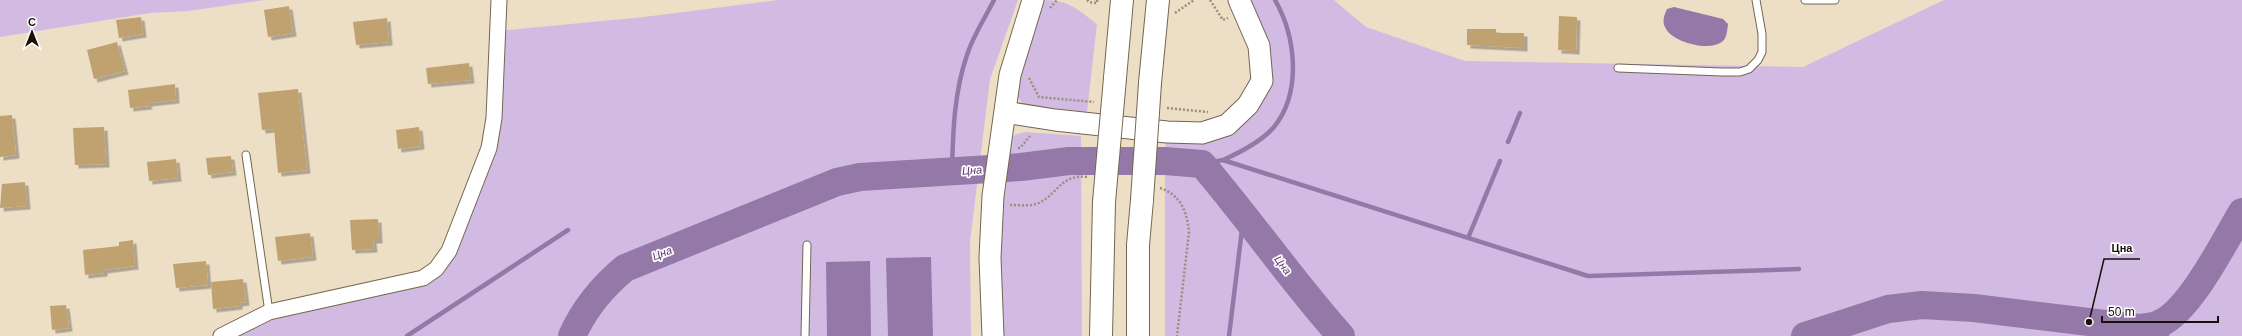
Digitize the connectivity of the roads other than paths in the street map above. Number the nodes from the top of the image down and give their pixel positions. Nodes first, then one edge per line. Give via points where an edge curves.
1 (499, 0) edge
2 (1033, 0) edge
3 (1122, 0) edge
4 (1240, 0) edge
5 (1756, 0) edge
6 (1805, 0) edge
7 (1835, 0) edge
8 (1164, 8) edge
9 (1618, 68) dead end
10 (1005, 112) junction
11 (246, 155) dead end
12 (806, 245) dead end
13 (269, 312) junction
14 (221, 336) edge
15 (805, 336) edge
16 (993, 336) edge
17 (1101, 336) edge
18 (1138, 336) edge

1 - 13 street via 494,118 489,148 449,251 436,269 422,278
2 - 10 main road via 1010,75
3 - 17 highway, bridge via 1104,202
4 - 10 main road via 1259,46 1262,82 1248,105 1227,125 1202,133 1167,132
5 - 9 lane via 1762,34 1762,52 1749,69 1722,72
6 - 7 lane
8 - 18 highway, bridge via 1150,82 1138,246
10 - 16 main road via 993,196 990,258
11 - 13 lane
12 - 15 lane
13 - 14 street

